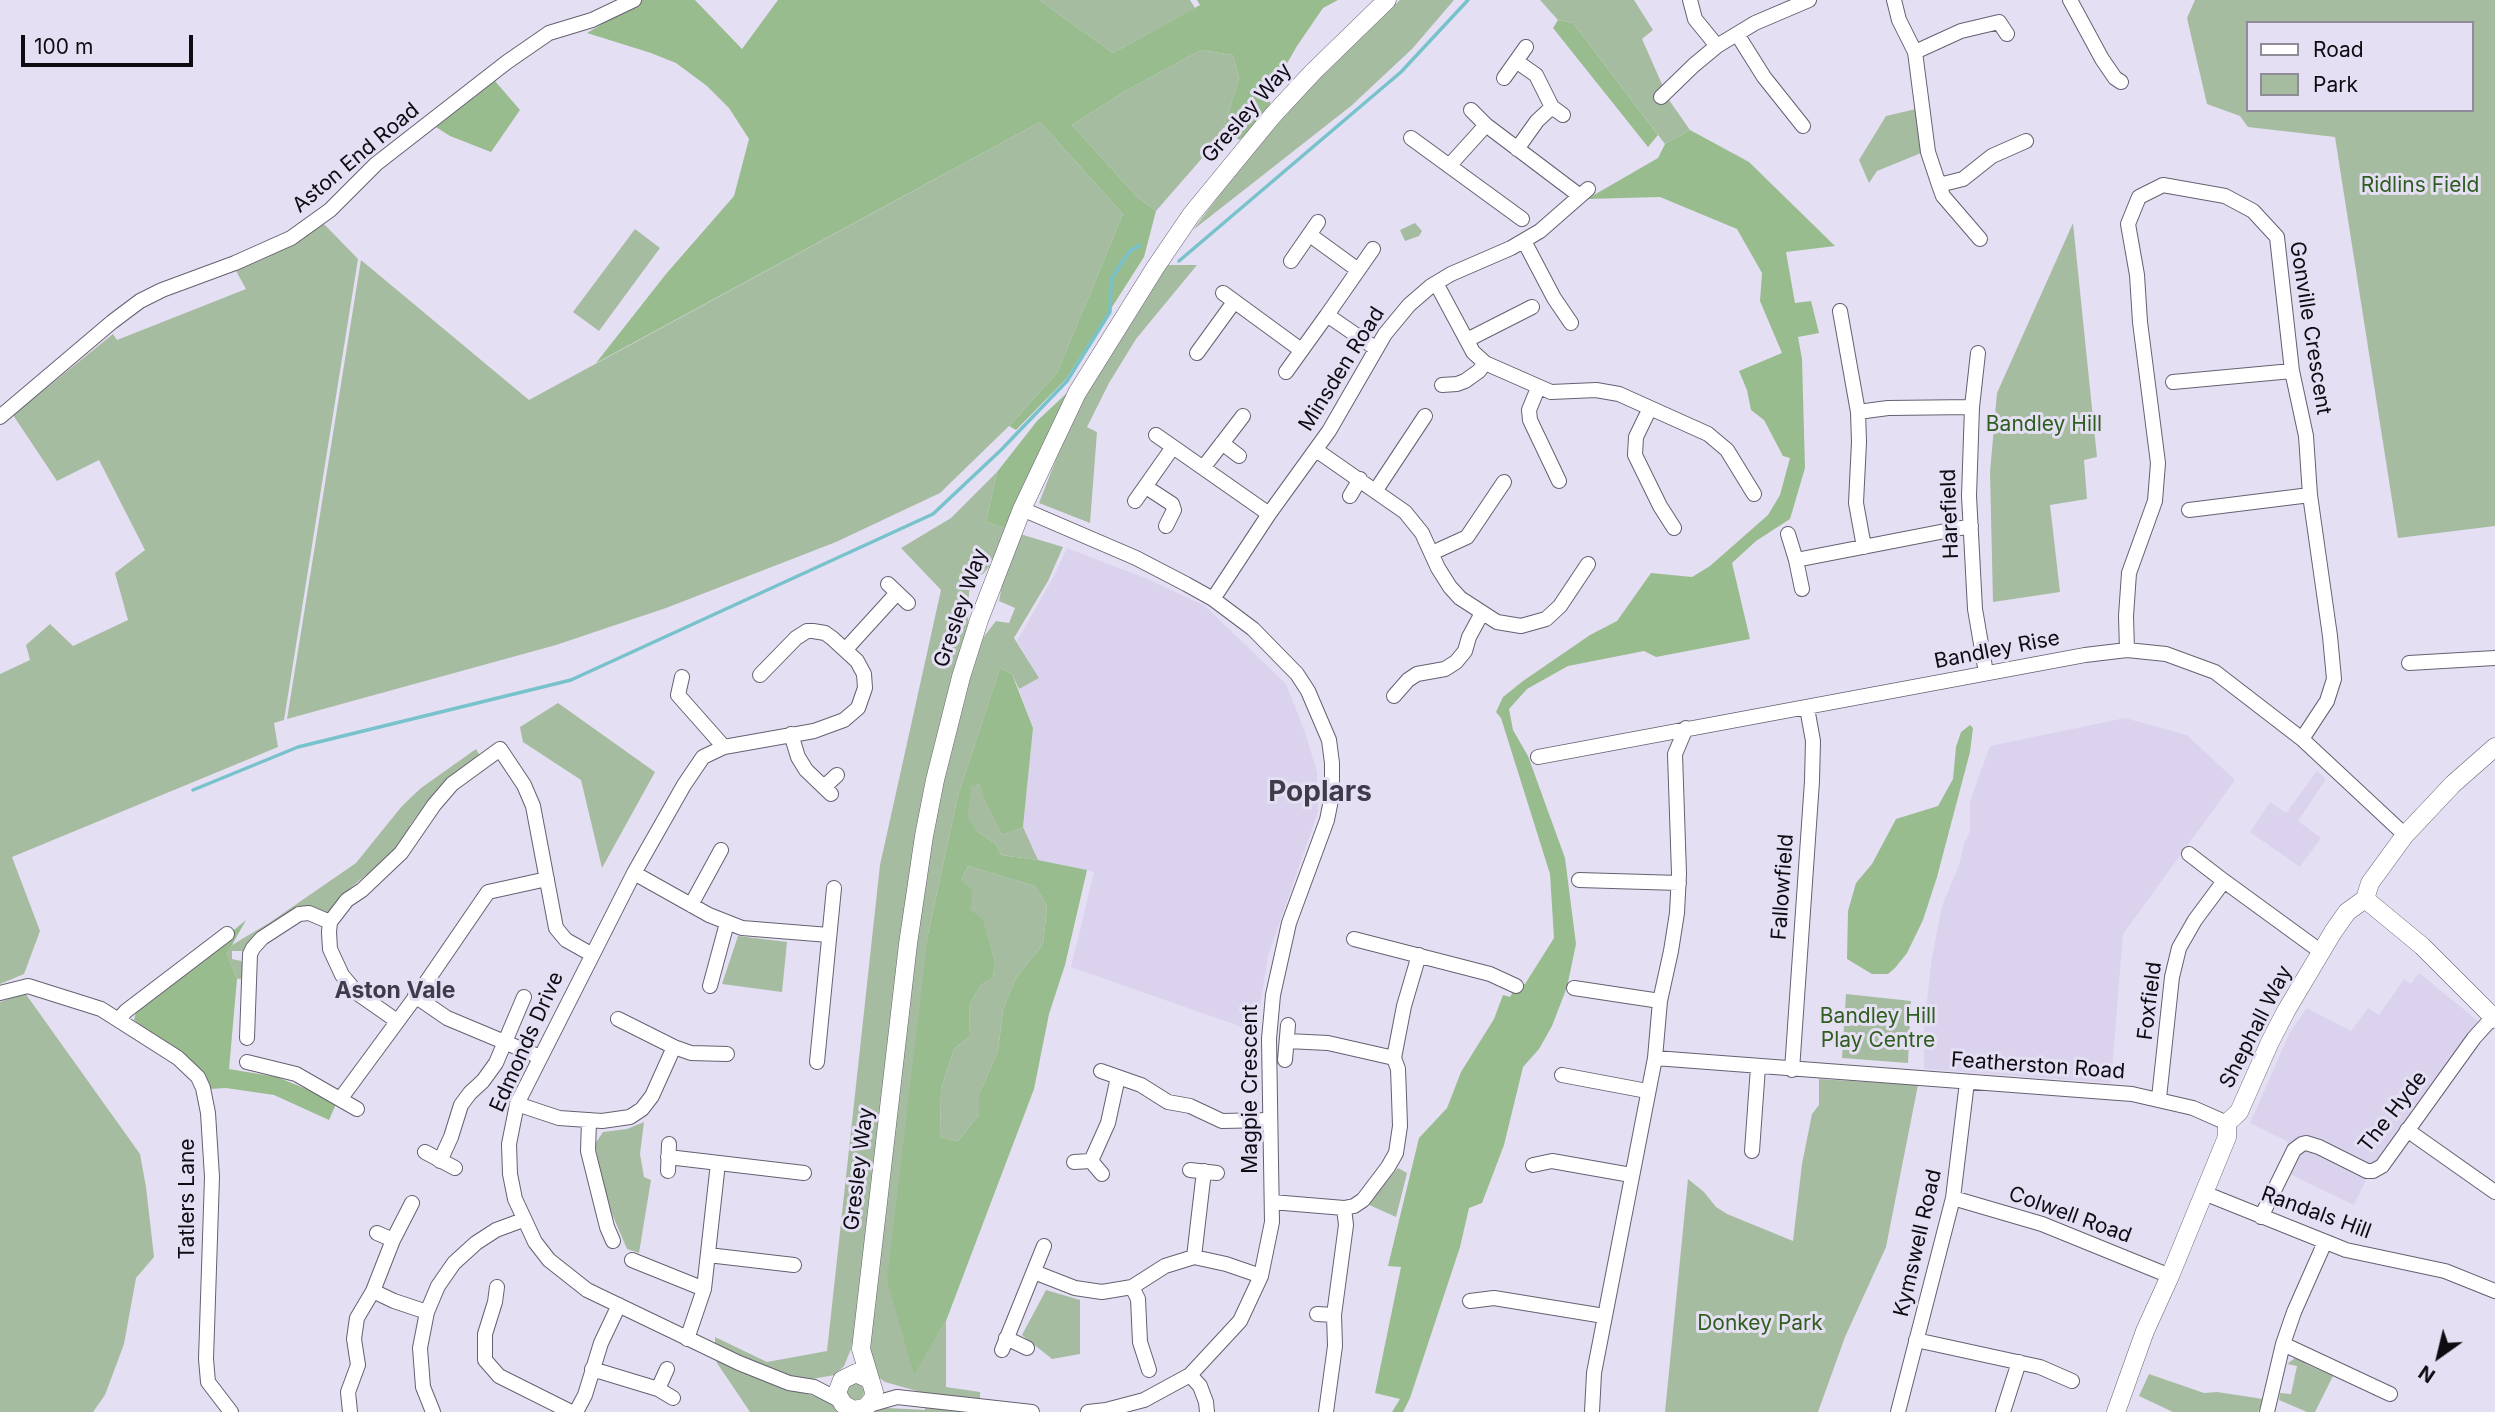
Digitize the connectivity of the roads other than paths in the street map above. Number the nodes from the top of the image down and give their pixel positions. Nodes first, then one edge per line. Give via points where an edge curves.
1 (634, 0) edge
2 (1387, 0) edge
3 (1690, 0) edge
4 (1810, 0) edge
5 (1894, 0) edge
6 (2070, 0) edge
7 (2007, 33) dead end
8 (1737, 34) junction
9 (1526, 47) dead end
10 (1717, 47) junction
11 (1915, 51) junction
12 (1516, 61) junction
13 (1504, 78) dead end
14 (2121, 82) dead end
15 (1660, 98) dead end
16 (1471, 110) dead end
17 (1486, 125) junction
18 (1803, 126) dead end
19 (1411, 138) dead end
20 (2026, 141) dead end
21 (1517, 149) junction
22 (1449, 166) junction
23 (1939, 186) junction
24 (1522, 219) dead end
25 (1318, 222) dead end
26 (1310, 235) junction
27 (1980, 239) dead end
28 (1524, 241) junction
29 (1373, 248) dead end
30 (1291, 261) dead end
31 (1358, 270) junction
32 (1436, 283) junction
33 (1532, 307) dead end
34 (1840, 311) dead end
35 (1327, 315) junction
36 (1571, 323) dead end
37 (1467, 340) junction
38 (1376, 348) junction
39 (1301, 350) junction
40 (1978, 353) dead end
41 (1198, 354) dead end
42 (1485, 363) junction
43 (2292, 371) junction
44 (1286, 372) dead end
45 (2173, 382) dead end
46 (1443, 384) dead end
47 (1538, 388) junction
48 (1972, 407) junction
49 (1650, 408) junction
50 (1858, 412) junction
51 (1243, 416) dead end
52 (1425, 416) dead end
53 (0, 417) edge
54 (1156, 435) dead end
55 (1222, 443) junction
56 (1173, 447) junction
57 (1316, 450) junction
58 (1240, 456) dead end
59 (1203, 468) junction
60 (1360, 479) junction
61 (1559, 481) dead end
62 (1504, 482) dead end
63 (1146, 487) junction
64 (1376, 490) junction
65 (1754, 494) dead end
66 (2310, 495) junction
67 (1350, 496) dead end
68 (1135, 501) dead end
69 (1022, 509) junction
70 (2189, 510) dead end
71 (1269, 514) junction
72 (1166, 526) dead end
73 (1971, 526) junction
74 (1674, 528) dead end
75 (1788, 534) dead end
76 (1864, 547) junction
77 (1432, 553) junction
78 (1796, 560) junction
79 (1588, 564) dead end
80 (1802, 589) dead end
81 (898, 593) dead end
82 (1213, 599) junction
83 (1482, 614) junction
84 (846, 649) junction
85 (2127, 650) junction
86 (2495, 658) edge
87 (2409, 663) dead end
88 (764, 666) dead end
89 (1986, 673) junction
90 (682, 677) dead end
91 (1394, 696) dead end
92 (1807, 708) junction
93 (1686, 728) junction
94 (791, 734) junction
95 (1657, 734) junction
96 (2302, 739) junction
97 (723, 747) junction
98 (2495, 747) edge
99 (1675, 754) junction
100 (1538, 757) dead end
101 (837, 775) dead end
102 (2405, 835) junction
103 (722, 850) dead end
104 (2189, 854) dead end
105 (634, 873) junction
106 (547, 879) junction
107 (1579, 880) dead end
108 (2224, 880) junction
109 (1679, 883) junction
110 (829, 898) dead end
111 (2365, 899) junction
112 (691, 905) junction
113 (330, 922) junction
114 (727, 923) junction
115 (228, 934) dead end
116 (830, 935) junction
117 (1354, 939) dead end
118 (2320, 951) junction
119 (591, 954) junction
120 (1419, 955) junction
121 (710, 986) dead end
122 (1516, 986) dead end
123 (1574, 988) dead end
124 (0, 993) edge
125 (415, 996) junction
126 (524, 997) dead end
127 (1660, 1002) junction
128 (2493, 1013) edge
129 (119, 1019) junction
130 (627, 1019) dead end
131 (397, 1021) junction
132 (1288, 1025) dead end
133 (247, 1038) dead end
134 (1287, 1041) junction
135 (505, 1042) junction
136 (674, 1047) junction
137 (727, 1054) dead end
138 (812, 1055) dead end
139 (540, 1058) junction
140 (1394, 1058) junction
141 (1655, 1058) junction
142 (1285, 1060) dead end
143 (247, 1062) dead end
144 (1758, 1067) junction
145 (1792, 1070) junction
146 (1101, 1071) dead end
147 (1562, 1075) dead end
148 (1118, 1077) junction
149 (1966, 1082) junction
150 (1647, 1091) junction
151 (341, 1098) junction
152 (2159, 1098) junction
153 (517, 1104) junction
154 (357, 1109) dead end
155 (589, 1120) junction
156 (1270, 1120) junction
157 (2227, 1123) junction
158 (2407, 1130) junction
159 (1752, 1150) dead end
160 (425, 1152) dead end
161 (668, 1157) dead end
162 (440, 1161) junction
163 (1091, 1161) junction
164 (1074, 1162) dead end
165 (719, 1163) junction
166 (1533, 1165) dead end
167 (455, 1168) dead end
168 (794, 1168) dead end
169 (1203, 1171) dead end
170 (1102, 1174) dead end
171 (1631, 1175) junction
172 (2495, 1192) edge
173 (2204, 1193) junction
174 (1953, 1198) junction
175 (1272, 1202) junction
176 (412, 1203) dead end
177 (1344, 1208) junction
178 (2262, 1217) junction
179 (523, 1220) junction
180 (377, 1233) dead end
181 (606, 1233) dead end
182 (393, 1240) junction
183 (2325, 1242) junction
184 (1044, 1246) dead end
185 (708, 1255) junction
186 (1194, 1257) junction
187 (632, 1260) dead end
188 (783, 1268) dead end
189 (1034, 1272) junction
190 (1261, 1276) junction
191 (2171, 1276) junction
192 (497, 1287) dead end
193 (1132, 1287) junction
194 (704, 1289) junction
195 (373, 1291) junction
196 (2495, 1291) edge
197 (1470, 1301) dead end
198 (619, 1305) junction
199 (427, 1312) junction
200 (1317, 1314) dead end
201 (1334, 1315) junction
202 (1604, 1316) junction
203 (687, 1339) junction
204 (1916, 1340) junction
205 (2283, 1344) junction
206 (1027, 1348) dead end
207 (861, 1349) junction
208 (2019, 1362) junction
209 (592, 1369) junction
210 (667, 1369) dead end
211 (1149, 1370) dead end
212 (1190, 1375) junction
213 (846, 1377) junction
214 (2072, 1381) dead end
215 (870, 1382) junction
216 (814, 1387) junction
217 (658, 1390) junction
218 (2390, 1394) dead end
219 (897, 1396) junction
220 (673, 1398) dead end
221 (853, 1408) edge
222 (231, 1412) edge
223 (350, 1412) edge
224 (433, 1412) edge
225 (574, 1412) edge
226 (1024, 1412) edge
227 (1032, 1412) edge
228 (1088, 1412) edge
229 (1207, 1412) edge
230 (1326, 1412) edge
231 (1592, 1412) edge
232 (1898, 1412) edge
233 (2003, 1412) edge
234 (2116, 1412) edge
235 (2267, 1412) edge

1 - 53 street, Aston End Road via 538,40 376,164 330,210 291,238 140,302
2 - 69 street, Gresley Way via 1305,80 1191,215 1077,393
3 - 10 street via 1695,19
4 - 8 street
5 - 11 street
6 - 14 street via 2102,59
7 - 11 street via 1999,22 1961,31
8 - 10 street
8 - 18 street
9 - 12 street
10 - 15 street
11 - 23 street via 1928,152
12 - 13 street
12 - 21 street via 1536,75 1558,111 1537,121
16 - 17 street
17 - 21 street
17 - 22 street
19 - 22 street
20 - 23 street via 1992,156 1963,179
21 - 28 street, Minsden Road via 1584,192
22 - 24 street via 1503,214
23 - 27 street
25 - 26 street
26 - 30 street
26 - 31 street
28 - 32 street, Minsden Road
28 - 36 street
29 - 31 street
31 - 35 street
32 - 37 street
32 - 38 street, Minsden Road via 1409,305
33 - 37 street
34 - 50 street
35 - 38 street
35 - 39 street
37 - 42 street
38 - 57 street, Minsden Road
39 - 41 street via 1229,298
39 - 44 street
40 - 48 street, Harefield
42 - 46 street via 1465,381
42 - 47 street
43 - 45 street
43 - 66 street, Gonville Crescent via 2306,436
43 - 85 street, Gonville Crescent via 2277,237 2253,211 2225,196 2163,185 2139,197 2128,224 2158,463 2155,501 2129,573
47 - 49 street via 1612,391
47 - 61 street via 1530,420
48 - 50 street
48 - 73 street, Harefield
49 - 65 street via 1718,441
49 - 74 street via 1636,437 1635,454
50 - 76 street via 1856,503
51 - 55 street
52 - 64 street
54 - 56 street
55 - 58 street
55 - 59 street
56 - 59 street
56 - 63 street
57 - 60 street
57 - 71 street, Minsden Road
59 - 71 street
60 - 64 street
60 - 67 street
62 - 77 street via 1472,541
63 - 68 street
63 - 72 street via 1172,504 1174,510
64 - 77 street via 1414,522
66 - 70 street
66 - 96 street, Gonville Crescent via 2334,679 2327,701
69 - 82 street, Magpie Crescent via 1136,558
69 - 207 street, Gresley Way via 961,677 924,836
71 - 82 street, Minsden Road
73 - 76 street
73 - 89 street, Harefield via 1975,609
75 - 78 street
76 - 78 street
77 - 83 street via 1450,587
78 - 80 street
79 - 83 street via 1582,582 1546,619 1530,625 1504,625
81 - 84 street
82 - 156 street, Magpie Crescent via 1252,629 1297,674 1322,722 1332,763 1327,820 1292,914 1273,995
83 - 91 street via 1456,662 1417,674
84 - 88 street, Edmonds Drive via 825,633 807,631
84 - 94 street, Edmonds Drive via 865,681 858,708 826,728
85 - 89 street, Bandley Rise
85 - 96 street, Bandley Rise via 2166,654 2215,672
86 - 87 street
89 - 92 street, Bandley Rise
90 - 97 street via 673,696
92 - 93 street, Bandley Rise
92 - 145 street, Fallowfield via 1813,741 1812,781
93 - 95 street, Bandley Rise
93 - 99 street
94 - 97 street, Edmonds Drive
94 - 101 street via 801,763 827,790
95 - 99 street
95 - 100 street, Bandley Rise
96 - 102 street, Bandley Rise
97 - 105 street, Edmonds Drive via 704,757 684,785
98 - 102 street, Shephall Way
99 - 109 street
102 - 111 street, Shephall Way via 2370,883
103 - 112 street via 705,868
104 - 108 street
105 - 112 street
105 - 119 street, Edmonds Drive
106 - 113 street via 533,806 500,749 452,784 401,853 346,901
106 - 119 street via 556,928 566,940
106 - 125 street via 488,892
107 - 109 street
108 - 118 street
108 - 152 street, Foxfield via 2186,935 2175,962
109 - 127 street
110 - 116 street
111 - 118 street, Shephall Way via 2347,912
111 - 128 street
112 - 114 street
113 - 131 street via 330,949 342,975 357,993
113 - 133 street via 299,914 253,948
114 - 116 street via 743,929
114 - 121 street via 709,966
115 - 129 street
116 - 138 street
117 - 120 street
118 - 157 street, Shephall Way via 2277,1028 2239,1112
119 - 139 street, Edmonds Drive
120 - 122 street via 1490,974
120 - 140 street
123 - 127 street
124 - 129 street, Tatlers Lane via 28,986
125 - 131 street
125 - 135 street via 447,1018
126 - 135 street
127 - 141 street
128 - 158 street, The Hyde
129 - 222 street, Tatlers Lane via 178,1058 203,1088 212,1177 206,1359 208,1382
130 - 136 street
131 - 151 street
132 - 134 street
134 - 140 street via 1328,1043
134 - 142 street
135 - 139 street
135 - 162 street via 490,1073 464,1099
136 - 137 street via 708,1060
136 - 155 street via 642,1110 617,1121
139 - 153 street, Edmonds Drive
140 - 177 street via 1400,1126 1396,1153 1363,1200
141 - 144 street, Featherston Road
141 - 150 street
143 - 151 street via 296,1074
144 - 145 street, Featherston Road
144 - 159 street
145 - 149 street, Featherston Road
146 - 148 street
147 - 150 street
148 - 156 street via 1168,1102 1190,1106 1222,1121
148 - 163 street via 1108,1123
149 - 152 street, Featherston Road
149 - 174 street, Kymswell Road
150 - 171 street
151 - 154 street
152 - 157 street, Featherston Road
153 - 155 street via 553,1117
153 - 179 street, Edmonds Drive via 509,1158
155 - 181 street via 588,1151
156 - 175 street, Magpie Crescent
157 - 173 street, Shephall Way via 2227,1137
158 - 172 street
158 - 178 street, The Hyde via 2382,1166 2373,1171 2312,1144 2298,1146
160 - 162 street
161 - 165 street
162 - 167 street
163 - 164 street
163 - 170 street
165 - 168 street
165 - 185 street
166 - 171 street via 1552,1161
169 - 186 street
171 - 202 street
173 - 178 street, Randals Hill
173 - 191 street, Shephall Way
174 - 191 street, Colwell Road via 2042,1224
174 - 204 street, Kymswell Road
175 - 177 street
175 - 190 street, Magpie Crescent via 1270,1242
176 - 182 street
177 - 201 street via 1346,1225
178 - 183 street, Randals Hill
179 - 198 street, Edmonds Drive via 550,1260 587,1290
179 - 199 street via 485,1237 454,1263
180 - 182 street
182 - 195 street
183 - 196 street, Randals Hill via 2445,1271
183 - 205 street
184 - 189 street
185 - 188 street
185 - 194 street
186 - 190 street
186 - 193 street via 1165,1266
187 - 194 street via 650,1274
189 - 193 street via 1094,1291
189 - 206 street via 1004,1344
190 - 212 street, Magpie Crescent via 1240,1321
191 - 234 street, Shephall Way
192 - 225 street via 501,1303 485,1334 485,1360 499,1376
193 - 211 street
194 - 203 street
195 - 199 street
195 - 223 street via 354,1330 358,1365 348,1392
197 - 202 street via 1494,1298
198 - 203 street, Edmonds Drive
198 - 209 street
199 - 224 street via 420,1360 423,1387
200 - 201 street
201 - 230 street via 1335,1346
202 - 231 street
203 - 216 street, Edmonds Drive via 774,1378
204 - 208 street
204 - 232 street, Kymswell Road
205 - 218 street
205 - 235 street
207 - 213 street, Gresley Way
207 - 215 street, Gresley Way
208 - 214 street
208 - 233 street
209 - 217 street
209 - 225 street via 585,1395
210 - 217 street
212 - 228 street, Magpie Crescent via 1144,1400
212 - 229 street via 1200,1386
213 - 215 street via 861,1374
213 - 216 street, Edmonds Drive
213 - 221 street, Gresley Way via 838,1387
215 - 219 street
215 - 221 street, Gresley Way via 874,1392
216 - 221 street, Edmonds Drive
217 - 220 street
219 - 221 street
219 - 226 street
226 - 227 street

